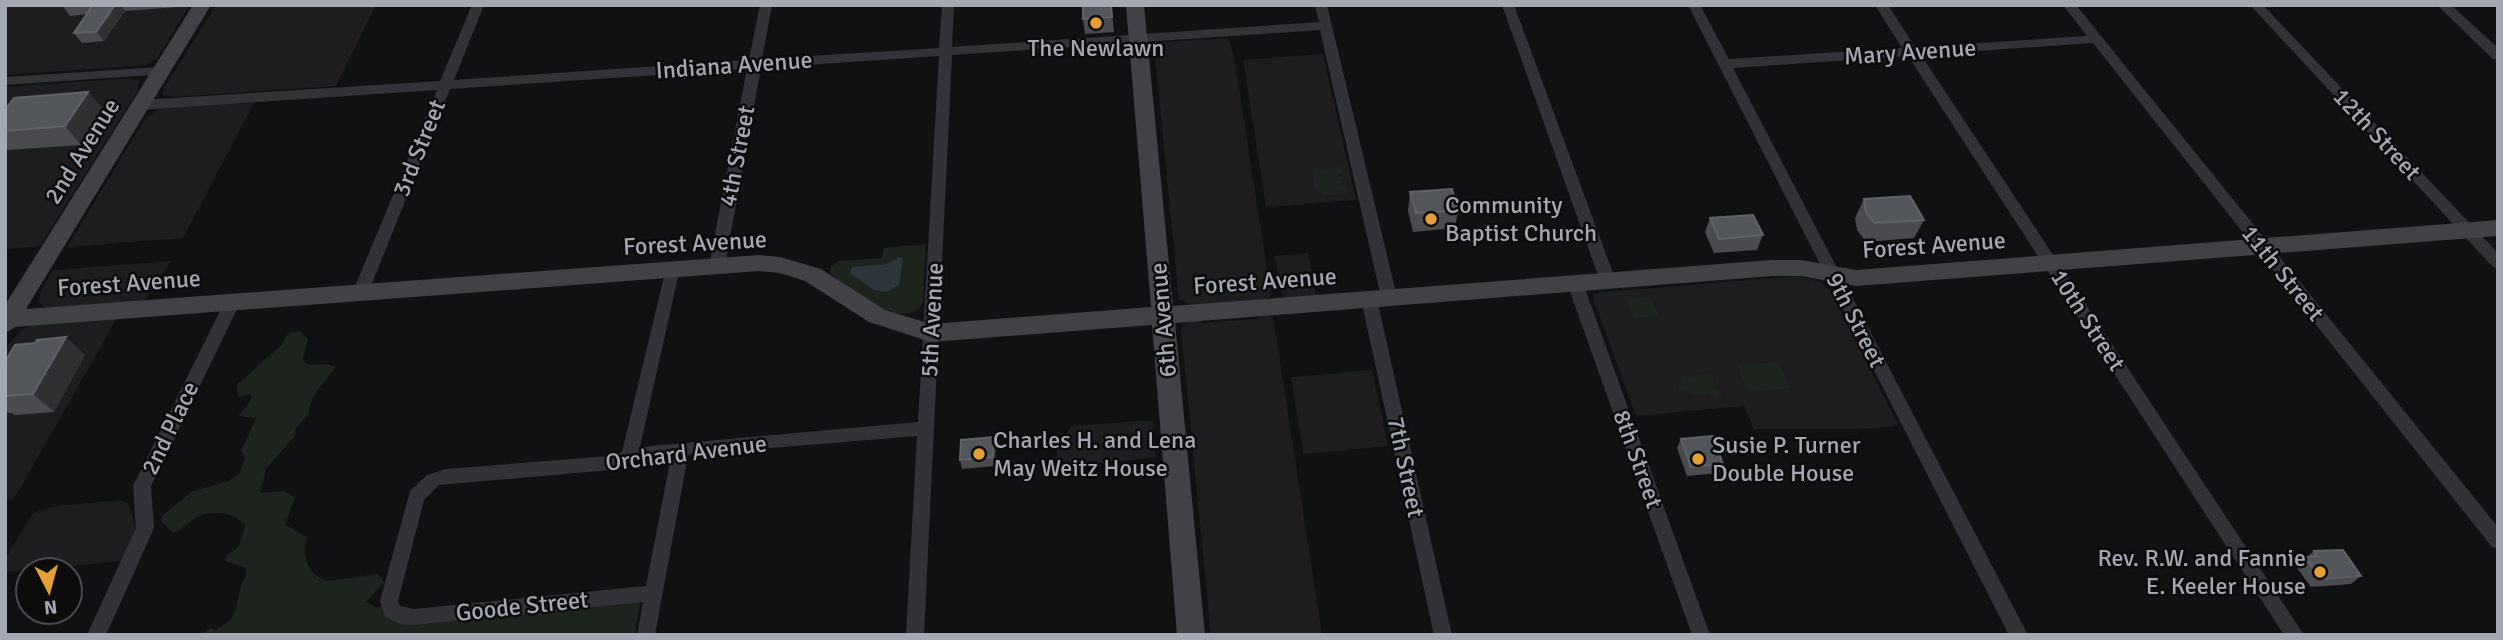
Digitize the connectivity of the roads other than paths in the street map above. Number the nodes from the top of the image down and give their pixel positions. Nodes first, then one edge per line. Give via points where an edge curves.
1 (202, 5) edge
2 (478, 5) edge
3 (766, 5) edge
4 (948, 5) edge
5 (1135, 5) edge
6 (1321, 5) edge
7 (1508, 5) edge
8 (1694, 5) edge
9 (1881, 5) edge
10 (2068, 5) edge
11 (2256, 5) edge
12 (2443, 5) edge
13 (1326, 26) junction
14 (1138, 38) junction
15 (2096, 39) junction
16 (946, 51) junction
17 (1912, 52) junction
18 (2498, 56) edge
19 (755, 64) junction
20 (1724, 64) junction
21 (162, 71) junction
22 (5, 81) edge
23 (445, 84) junction
24 (141, 105) junction
25 (2498, 228) edge
26 (2467, 230) junction
27 (2262, 246) junction
28 (2051, 263) junction
29 (2498, 263) edge
30 (717, 265) junction
31 (672, 268) junction
32 (1832, 273) junction
33 (1608, 281) junction
34 (1575, 283) junction
35 (361, 291) junction
36 (1379, 298) junction
37 (233, 301) junction
38 (1163, 315) junction
39 (7, 321) edge
40 (931, 333) junction
41 (926, 428) junction
42 (681, 449) junction
43 (630, 456) junction
44 (2498, 541) edge
45 (654, 593) junction
46 (392, 611) joint
47 (96, 635) edge
48 (646, 635) edge
49 (915, 635) edge
50 (1191, 635) edge
51 (1443, 635) edge
52 (1701, 635) edge
53 (2019, 635) edge
54 (2295, 635) edge

1 - 21 main road, 2nd Avenue
2 - 23 street, 3rd Street
3 - 19 street, 4th Street
4 - 16 street, 5th Avenue
5 - 14 main road, 6th Avenue
6 - 13 street, 7th Street
7 - 33 street
8 - 20 street, 9th Street
9 - 17 street, 10th Street
10 - 15 street, 11th Street
11 - 26 street, 12th Street
12 - 18 street
13 - 14 street, Indiana Avenue
13 - 36 street, 7th Street
14 - 16 street, Indiana Avenue
14 - 38 main road, 6th Avenue
15 - 17 street, Mary Avenue
15 - 27 street, 11th Street
16 - 19 street, Indiana Avenue
16 - 40 street, 5th Avenue
17 - 20 street, Mary Avenue
17 - 28 street, 10th Street
19 - 23 street, Indiana Avenue
19 - 30 street, 4th Street
20 - 32 street, 9th Street
21 - 22 street
21 - 24 main road, 2nd Avenue
23 - 24 street, Indiana Avenue
23 - 35 street, 3rd Street
24 - 39 main road, 2nd Avenue
25 - 26 street, Forest Avenue
26 - 27 street, Forest Avenue
26 - 29 street, 12th Street
27 - 28 street, Forest Avenue
27 - 44 street, 11th Street
28 - 32 street, Forest Avenue via 1856,278
28 - 54 street, 10th Street
30 - 31 main road, Forest Avenue
30 - 40 main road, Forest Avenue via 759,263 799,270 877,316
31 - 35 main road, Forest Avenue
31 - 43 street
32 - 33 street, Forest Avenue via 1772,268
32 - 53 street, 9th Street
33 - 34 street, Forest Avenue
34 - 36 street, Forest Avenue
34 - 52 street, 8th Street
35 - 37 main road, Forest Avenue
36 - 38 street, Forest Avenue
36 - 51 street, 7th Street
37 - 39 main road, Forest Avenue
37 - 47 street, 2nd Place via 142,486 145,528
38 - 40 street, Forest Avenue
38 - 50 main road, 6th Avenue
40 - 41 street, 5th Avenue
41 - 42 street, Orchard Avenue
41 - 49 street, 5th Avenue
42 - 43 street, Orchard Avenue
42 - 45 street
43 - 46 street, Orchard Avenue via 610,463 433,480 416,496 391,584
45 - 46 street, Goode Street via 414,617
45 - 48 street

